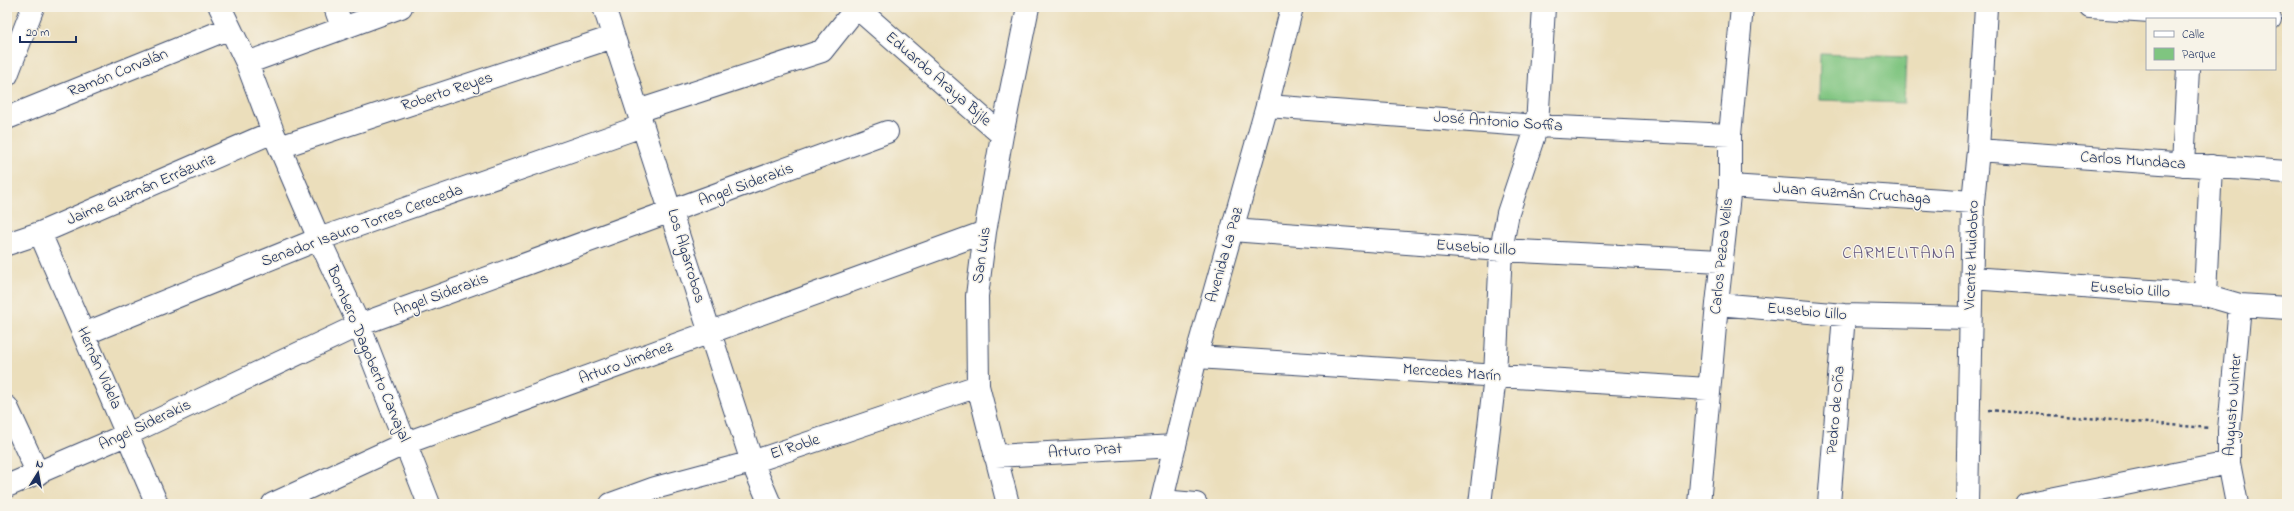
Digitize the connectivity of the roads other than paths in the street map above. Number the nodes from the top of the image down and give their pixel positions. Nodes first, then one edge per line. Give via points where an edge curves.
1 (33, 7) edge
2 (220, 7) edge
3 (335, 7) edge
4 (401, 7) edge
5 (604, 7) edge
6 (856, 7) edge
7 (1028, 7) edge
8 (1292, 7) edge
9 (1544, 7) edge
10 (1742, 7) edge
11 (1986, 7) edge
12 (2090, 7) edge
13 (2181, 13) edge
14 (2255, 18) edge
15 (2276, 19) edge
16 (2287, 20) edge
17 (342, 27) junction
18 (230, 28) junction
19 (614, 37) junction
20 (247, 62) junction
21 (2188, 70) edge
22 (7, 75) edge
23 (1266, 106) junction
24 (7, 118) edge
25 (640, 118) junction
26 (1537, 126) junction
27 (887, 132) dead end
28 (1002, 135) junction
29 (1730, 135) junction
30 (277, 140) junction
31 (1978, 150) junction
32 (2183, 165) junction
33 (2211, 166) junction
34 (2287, 172) edge
35 (1730, 186) junction
36 (1973, 202) junction
37 (672, 212) junction
38 (1232, 230) junction
39 (985, 232) junction
40 (40, 233) junction
41 (319, 239) junction
42 (7, 244) edge
43 (1501, 250) junction
44 (1721, 261) junction
45 (1972, 278) junction
46 (2206, 295) junction
47 (1717, 304) junction
48 (2240, 305) junction
49 (2287, 308) edge
50 (1844, 316) junction
51 (1970, 318) junction
52 (359, 325) junction
53 (709, 333) junction
54 (84, 334) junction
55 (1196, 357) junction
56 (1495, 376) junction
57 (978, 386) junction
58 (1708, 389) junction
59 (7, 407) edge
60 (128, 434) junction
61 (406, 443) junction
62 (1175, 446) junction
63 (995, 456) junction
64 (752, 462) junction
65 (2229, 463) junction
66 (38, 474) junction
67 (7, 486) edge
68 (658, 496) edge
69 (1161, 503) edge
70 (157, 504) edge
71 (272, 504) edge
72 (429, 504) edge
73 (611, 504) edge
74 (770, 504) edge
75 (1008, 504) edge
76 (1196, 504) edge
77 (1480, 504) edge
78 (1699, 504) edge
79 (1829, 504) edge
80 (1966, 504) edge
81 (2026, 504) edge
82 (2237, 504) edge

1 - 22 street
2 - 18 street, Bombero Dagoberto Carvajal
3 - 17 street
4 - 17 street
5 - 19 street, Los Algarrobos
6 - 25 street, Senador Isauro Torres Cereceda via 822,51
6 - 28 street, Eduardo Araya Bijle
7 - 28 street, San Luis
8 - 23 street, Avenida La Paz
9 - 26 street
10 - 29 street, Carlos Pezoa Velis
11 - 31 street, Vicente Huidobro
12 - 13 street
13 - 14 street
15 - 16 street
17 - 20 street
18 - 20 street, Bombero Dagoberto Carvajal
18 - 24 street, Ramón Corvalán
19 - 25 street, Los Algarrobos
19 - 30 street, Roberto Reyes
20 - 30 street, Bombero Dagoberto Carvajal
21 - 32 street
23 - 26 street, José Antonio Soffia
23 - 38 street, Avenida La Paz
25 - 37 street, Los Algarrobos
25 - 41 street, Senador Isauro Torres Cereceda
26 - 29 street, José Antonio Soffia
26 - 43 street via 1508,213
27 - 37 street, Angel Siderakis
28 - 39 street, San Luis
29 - 35 street, Carlos Pezoa Velis
30 - 40 street, Jaime Guzmán Errázuriz
30 - 41 street, Bombero Dagoberto Carvajal
31 - 32 street, Carlos Mundaca
31 - 36 street, Vicente Huidobro
32 - 33 street, Carlos Mundaca
33 - 34 street, Carlos Mundaca
33 - 46 street
35 - 36 street, Juan Guzmán Cruchaga
35 - 44 street, Carlos Pezoa Velis
36 - 45 street, Vicente Huidobro
37 - 52 street, Angel Siderakis
37 - 53 street, Los Algarrobos
38 - 43 street, Eusebio Lillo
38 - 55 street, Avenida La Paz
39 - 53 street, Arturo Jiménez
39 - 57 street, San Luis via 977,296
40 - 42 street, Jaime Guzmán Errázuriz
40 - 54 street, Hernán Videla
41 - 52 street, Bombero Dagoberto Carvajal
41 - 54 street, Senador Isauro Torres Cereceda
43 - 44 street, Eusebio Lillo
43 - 56 street
44 - 47 street, Carlos Pezoa Velis
45 - 46 street, Eusebio Lillo
45 - 51 street, Vicente Huidobro
46 - 48 street, Eusebio Lillo
47 - 50 street, Eusebio Lillo
47 - 58 street, Carlos Pezoa Velis
48 - 49 street, Eusebio Lillo
48 - 65 street, Augusto Winter via 2229,430
50 - 51 street, Eusebio Lillo
50 - 79 street, Pedro de Oña
51 - 80 street, Vicente Huidobro
52 - 60 street, Angel Siderakis
52 - 61 street, Bombero Dagoberto Carvajal
53 - 61 street, Arturo Jiménez
53 - 64 street, Los Algarrobos
54 - 60 street, Hernán Videla
55 - 56 street, Mercedes Marín
55 - 62 street, Avenida La Paz
56 - 58 street, Mercedes Marín
56 - 77 street
57 - 63 street, San Luis
57 - 64 street, El Roble
58 - 78 street, Carlos Pezoa Velis
59 - 66 street
60 - 66 street, Angel Siderakis
60 - 70 street, Hernán Videla
61 - 71 street, Arturo Jiménez
61 - 72 street, Bombero Dagoberto Carvajal
62 - 63 street, Arturo Prat
62 - 69 street, Avenida La Paz
63 - 75 street, San Luis
64 - 68 street, El Roble
64 - 74 street, Los Algarrobos
65 - 81 street
65 - 82 street, Augusto Winter
66 - 67 street, Angel Siderakis
68 - 73 street, El Roble
69 - 76 street

